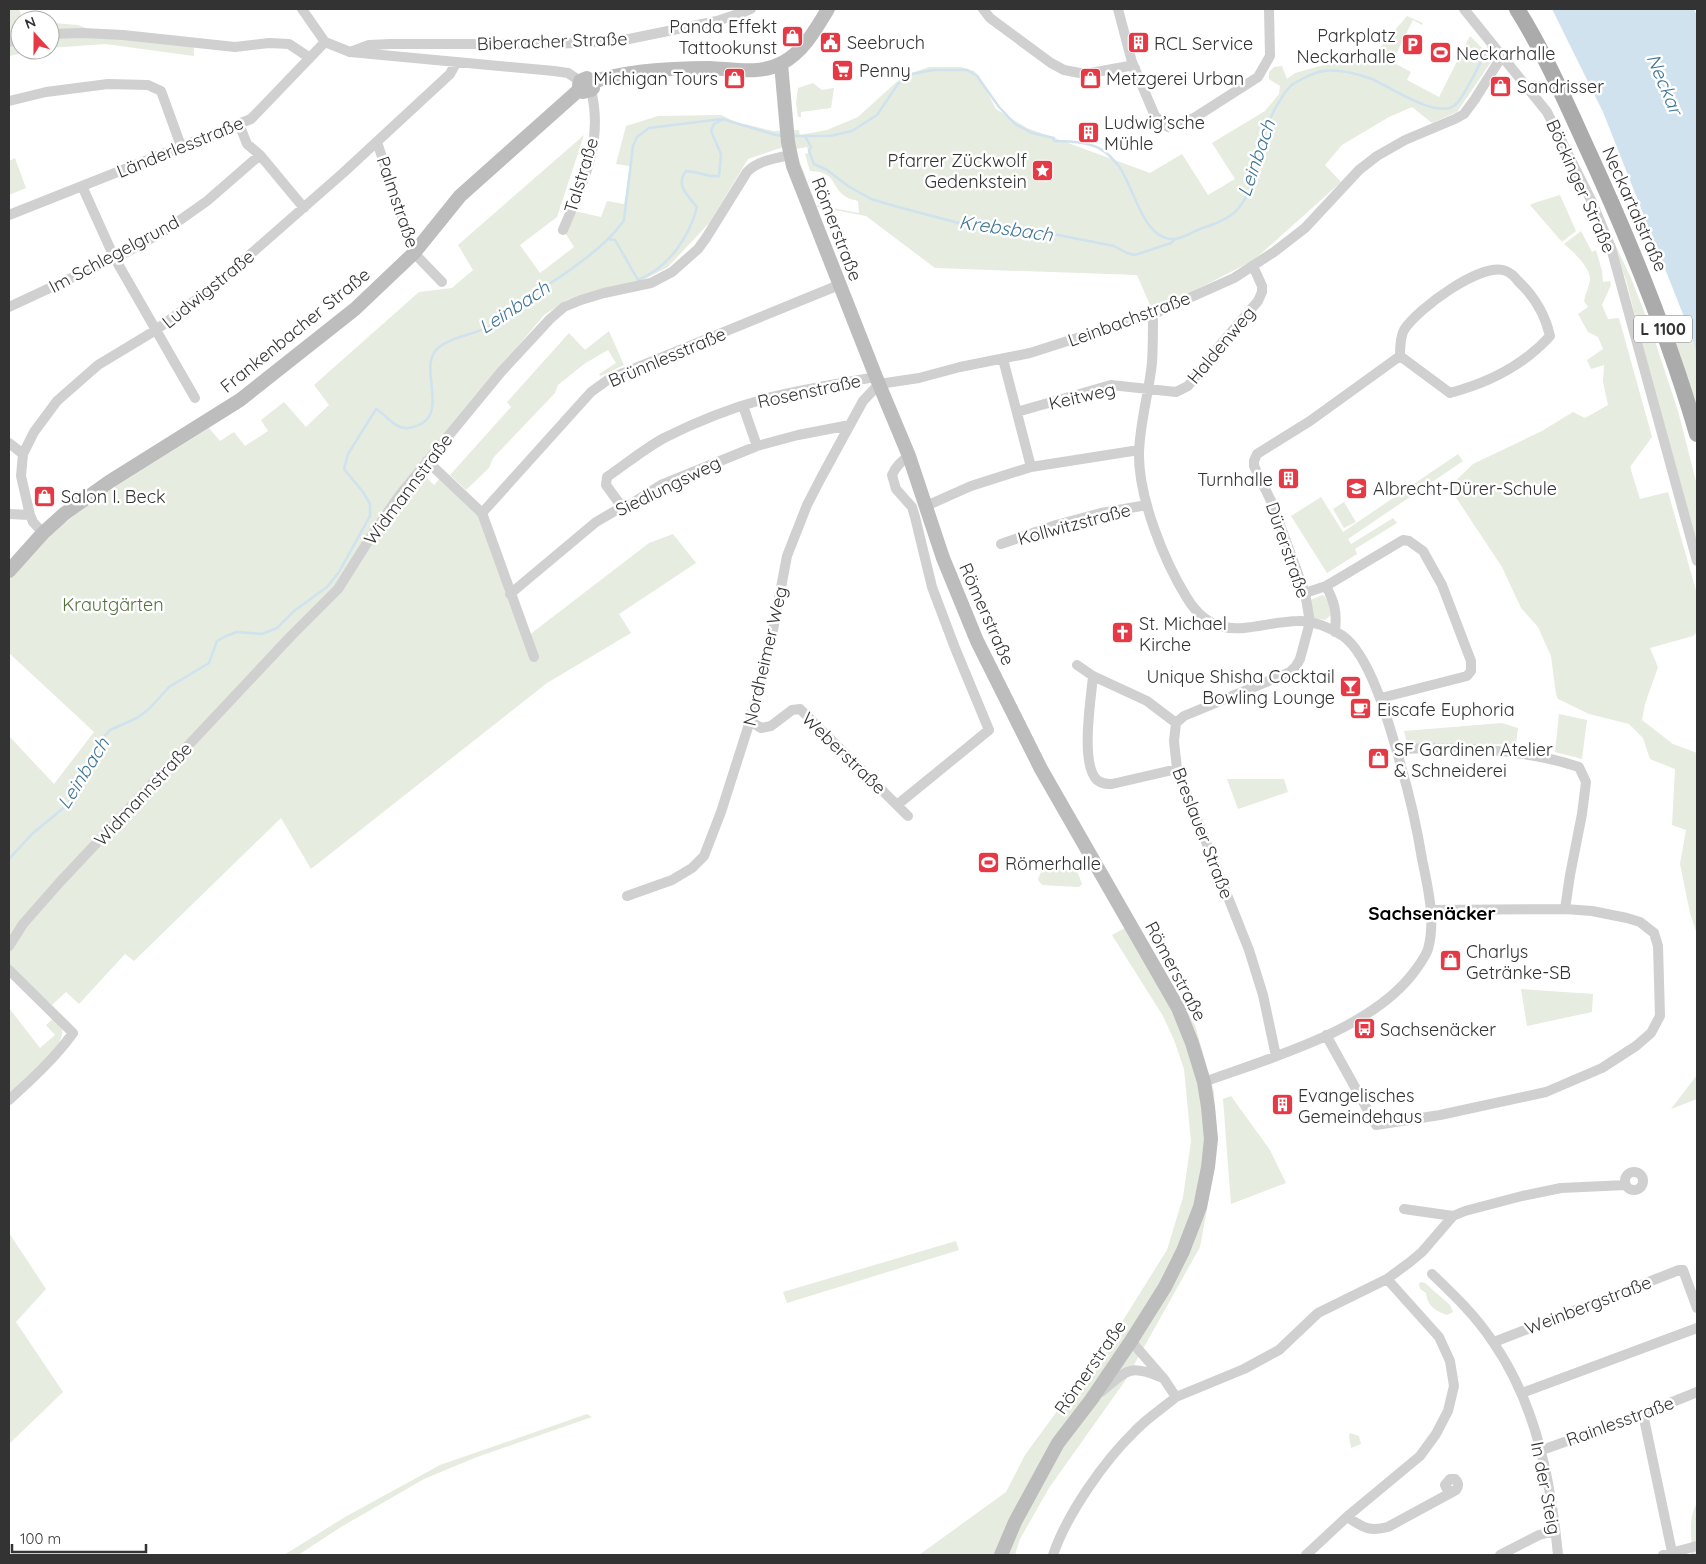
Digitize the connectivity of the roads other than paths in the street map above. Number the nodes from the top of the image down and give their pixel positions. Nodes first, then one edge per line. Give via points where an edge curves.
1 (302, 9) edge
2 (751, 9) edge
3 (828, 9) edge
4 (983, 9) edge
5 (1118, 9) edge
6 (1269, 9) edge
7 (1464, 9) edge
8 (1505, 9) edge
9 (1517, 9) edge
10 (1530, 9) edge
11 (60, 34) edge
12 (325, 42) junction
13 (350, 52) junction
14 (1500, 53) junction
15 (310, 58) junction
16 (456, 63) junction
17 (781, 64) junction
18 (1135, 68) junction
19 (1554, 77) junction
20 (586, 85) junction
21 (9, 101) edge
22 (239, 124) junction
23 (377, 142) junction
24 (788, 142) junction
25 (181, 146) junction
26 (260, 155) junction
27 (82, 186) junction
28 (1605, 186) junction
29 (304, 208) junction
30 (9, 215) edge
31 (563, 230) dead end
32 (414, 253) junction
33 (114, 258) junction
34 (1253, 266) junction
35 (442, 282) dead end
36 (839, 285) junction
37 (9, 308) edge
38 (1153, 314) junction
39 (156, 330) junction
40 (1400, 356) junction
41 (1003, 359) junction
42 (877, 381) junction
43 (1147, 389) junction
44 (195, 398) dead end
45 (742, 406) junction
46 (1017, 412) junction
47 (850, 424) junction
48 (1697, 434) edge
49 (9, 443) edge
50 (757, 446) junction
51 (1139, 450) junction
52 (23, 454) junction
53 (909, 456) junction
54 (427, 461) junction
55 (1031, 467) junction
56 (1147, 505) junction
57 (926, 506) junction
58 (622, 507) junction
59 (9, 514) edge
60 (482, 514) junction
61 (30, 515) junction
62 (43, 533) junction
63 (1001, 544) dead end
64 (1697, 561) edge
65 (9, 570) edge
66 (1326, 586) junction
67 (1305, 593) junction
68 (510, 594) junction
69 (1310, 622) junction
70 (1332, 630) junction
71 (534, 657) dead end
72 (1077, 665) dead end
73 (1093, 676) junction
74 (1381, 698) junction
75 (750, 721) junction
76 (1176, 723) junction
77 (1397, 749) junction
78 (1177, 769) junction
79 (897, 805) junction
80 (908, 816) dead end
81 (627, 896) dead end
82 (1566, 909) junction
83 (1430, 910) junction
84 (9, 946) edge
85 (9, 970) edge
86 (1326, 1035) junction
87 (1276, 1056) junction
88 (1204, 1082) junction
89 (9, 1100) edge
90 (1626, 1186) dead end
91 (1404, 1209) dead end
92 (1453, 1216) junction
93 (1432, 1274) dead end
94 (1387, 1279) junction
95 (1697, 1308) edge
96 (1697, 1328) edge
97 (1132, 1342) junction
98 (1494, 1342) junction
99 (1164, 1379) junction
100 (1697, 1392) edge
101 (1522, 1393) junction
102 (1176, 1397) junction
103 (1091, 1400) junction
104 (1643, 1414) junction
105 (1542, 1450) junction
106 (1452, 1492) dead end
107 (1347, 1517) junction
108 (1556, 1531) junction
109 (1697, 1546) edge
110 (1667, 1554) edge
111 (1001, 1555) edge
112 (1053, 1555) edge
113 (1306, 1555) edge
114 (1500, 1555) edge
115 (1558, 1555) edge

1 - 12 street
2 - 13 street, Biberacher Straße via 717,21 619,41 391,44 369,45
3 - 17 main road, Frankenbacher Straße via 801,49
4 - 18 street via 990,18 1064,70 1085,74 1129,66
5 - 18 street
6 - 18 street via 1270,56 1258,78 1194,118 1168,127 1155,116
7 - 14 street, Böckinger Straße
8 - 19 main road
9 - 19 main road, Neckartalstraße / L 1100
10 - 28 main road via 1600,161
11 - 15 street via 123,35 235,47 289,44
12 - 13 street
12 - 15 street, Länderlesstraße
13 - 16 street
14 - 34 street, Leinbachstraße via 1464,114 1404,140 1377,156 1359,170 1304,228
14 - 64 street, Böckinger Straße via 1548,112 1611,248
15 - 22 street, Länderlesstraße via 251,119
16 - 20 street via 568,73
16 - 23 street, Ludwigstraße via 450,74
17 - 20 main road, Frankenbacher Straße via 763,70 709,68 640,72
17 - 24 main road, Römerstraße
19 - 28 main road, Neckartalstraße / L 1100
20 - 31 street, Talstraße via 596,122 593,147
20 - 32 main road, Frankenbacher Straße via 460,196
21 - 25 street via 99,85 148,84 161,91
22 - 25 street, Länderlesstraße
22 - 26 street via 247,144
23 - 29 street, Ludwigstraße
23 - 32 street, Palmstraße
24 - 36 main road, Römerstraße via 805,200
24 - 54 street, Widmannstraße via 776,158 747,172 706,238 672,272 651,283 581,300 564,307 550,319 500,372
25 - 27 street, Länderlesstraße
26 - 29 street
26 - 33 street, Im Schlegelgrund via 207,201 166,230
27 - 30 street, Länderlesstraße
27 - 33 street
28 - 48 main road, Neckartalstraße / L 1100 via 1663,327
29 - 39 street, Ludwigstraße via 214,287
32 - 35 street, Palmstraße
32 - 62 main road, Frankenbacher Straße via 355,309 240,400 101,488
33 - 37 street, Im Schlegelgrund
33 - 39 street
34 - 38 street, Leinbachstraße via 1234,278
34 - 43 street, Haldenweg via 1262,286 1258,301 1188,386 1176,392
36 - 42 main road, Römerstraße
36 - 60 street, Brünnlesstraße via 609,379 591,392
38 - 41 street, Leinbachstraße
38 - 43 street via 1152,363
39 - 44 street
39 - 52 street, Ludwigstraße via 98,365 57,401 34,432
40 - 40 street via 1404,331 1417,315 1446,291 1496,269 1508,271 1525,288 1540,307 1550,336 1527,359 1476,386 1450,393
40 - 67 street, Dürerstraße via 1257,454 1254,461
41 - 42 street, Leinbachstraße via 919,378
41 - 46 street
42 - 45 street, Rosenstraße via 785,394
42 - 47 street, Nordheimer Weg
42 - 53 main road, Römerstraße
43 - 46 street, Keitweg via 1111,385
43 - 51 street
45 - 50 street, Rosenstraße
45 - 58 street, Rosenstraße via 662,439 608,477 606,485
46 - 55 street
47 - 50 street, Siedlungsweg
47 - 75 street, Nordheimer Weg via 807,505 787,556 772,635
49 - 52 street
50 - 58 street, Siedlungsweg via 661,485
51 - 55 street
51 - 56 street via 1139,469
52 - 61 street, Ludwigstraße via 21,476
53 - 57 main road, Römerstraße
53 - 79 street, Römerstraße via 901,461 892,475 896,489 914,512 932,587 989,730
54 - 60 street
54 - 84 street, Widmannstraße via 399,496 338,588 58,883 22,924
55 - 57 street via 971,486
56 - 63 street, Kollwitzstraße via 1056,525
56 - 69 street via 1166,557 1188,600 1203,617 1234,630
57 - 88 main road, Römerstraße via 942,558 977,641 1050,785 1178,1008
58 - 68 street, Siedlungsweg via 596,522
59 - 61 street
60 - 68 street
61 - 62 street, Ludwigstraße
62 - 65 main road, Frankenbacher Straße
66 - 67 street
66 - 70 street via 1334,602 1336,619
66 - 74 street via 1403,540 1423,551 1442,585 1469,654 1471,671 1467,676
67 - 69 street, Dürerstraße
68 - 71 street
69 - 70 street
69 - 76 street via 1300,658 1290,672 1184,716
70 - 74 street via 1346,638 1360,656
72 - 73 street
73 - 76 street via 1147,701
73 - 78 street via 1088,752 1090,768 1096,779 1112,784
74 - 77 street
75 - 79 street, Weberstraße via 761,728 772,726 792,710 800,709
75 - 81 street, Nordheimer Weg via 704,856 672,880
76 - 78 street, Breslauer Straße
77 - 82 street via 1478,749 1580,767 1586,782
77 - 83 street via 1411,799
78 - 87 street, Breslauer Straße via 1249,950
79 - 80 street, Weberstraße
82 - 83 street
82 - 86 street via 1627,918 1654,933 1658,946 1660,1016 1651,1033 1602,1068 1543,1093 1376,1125
83 - 86 street via 1428,950 1404,985 1371,1013
85 - 89 street via 73,1033 59,1052
86 - 87 street
87 - 88 street
88 - 97 main road, Römerstraße via 1211,1139 1200,1207 1178,1262
90 - 92 street via 1561,1188
91 - 92 street
92 - 94 street via 1422,1252
93 - 98 street, In der Steig via 1460,1300
94 - 102 street via 1318,1313 1279,1350 1244,1369
94 - 107 street via 1439,1337 1450,1361 1454,1386 1448,1411 1425,1451
95 - 98 street, Weinbergstraße via 1683,1270 1679,1270
96 - 101 street
97 - 99 street
97 - 103 main road, Römerstraße
98 - 101 street, In der Steig
99 - 102 street
99 - 103 street via 1145,1370 1128,1371
100 - 104 street, Rainlesstraße
101 - 105 street, In der Steig
102 - 112 street via 1135,1431 1101,1470 1063,1531
103 - 111 main road, Römerstraße via 1058,1443
104 - 105 street, Rainlesstraße
104 - 110 street
105 - 108 street, In der Steig
106 - 107 street via 1388,1527 1376,1530 1367,1529
107 - 113 street
108 - 114 street via 1539,1535
108 - 115 street, In der Steig
109 - 110 street

